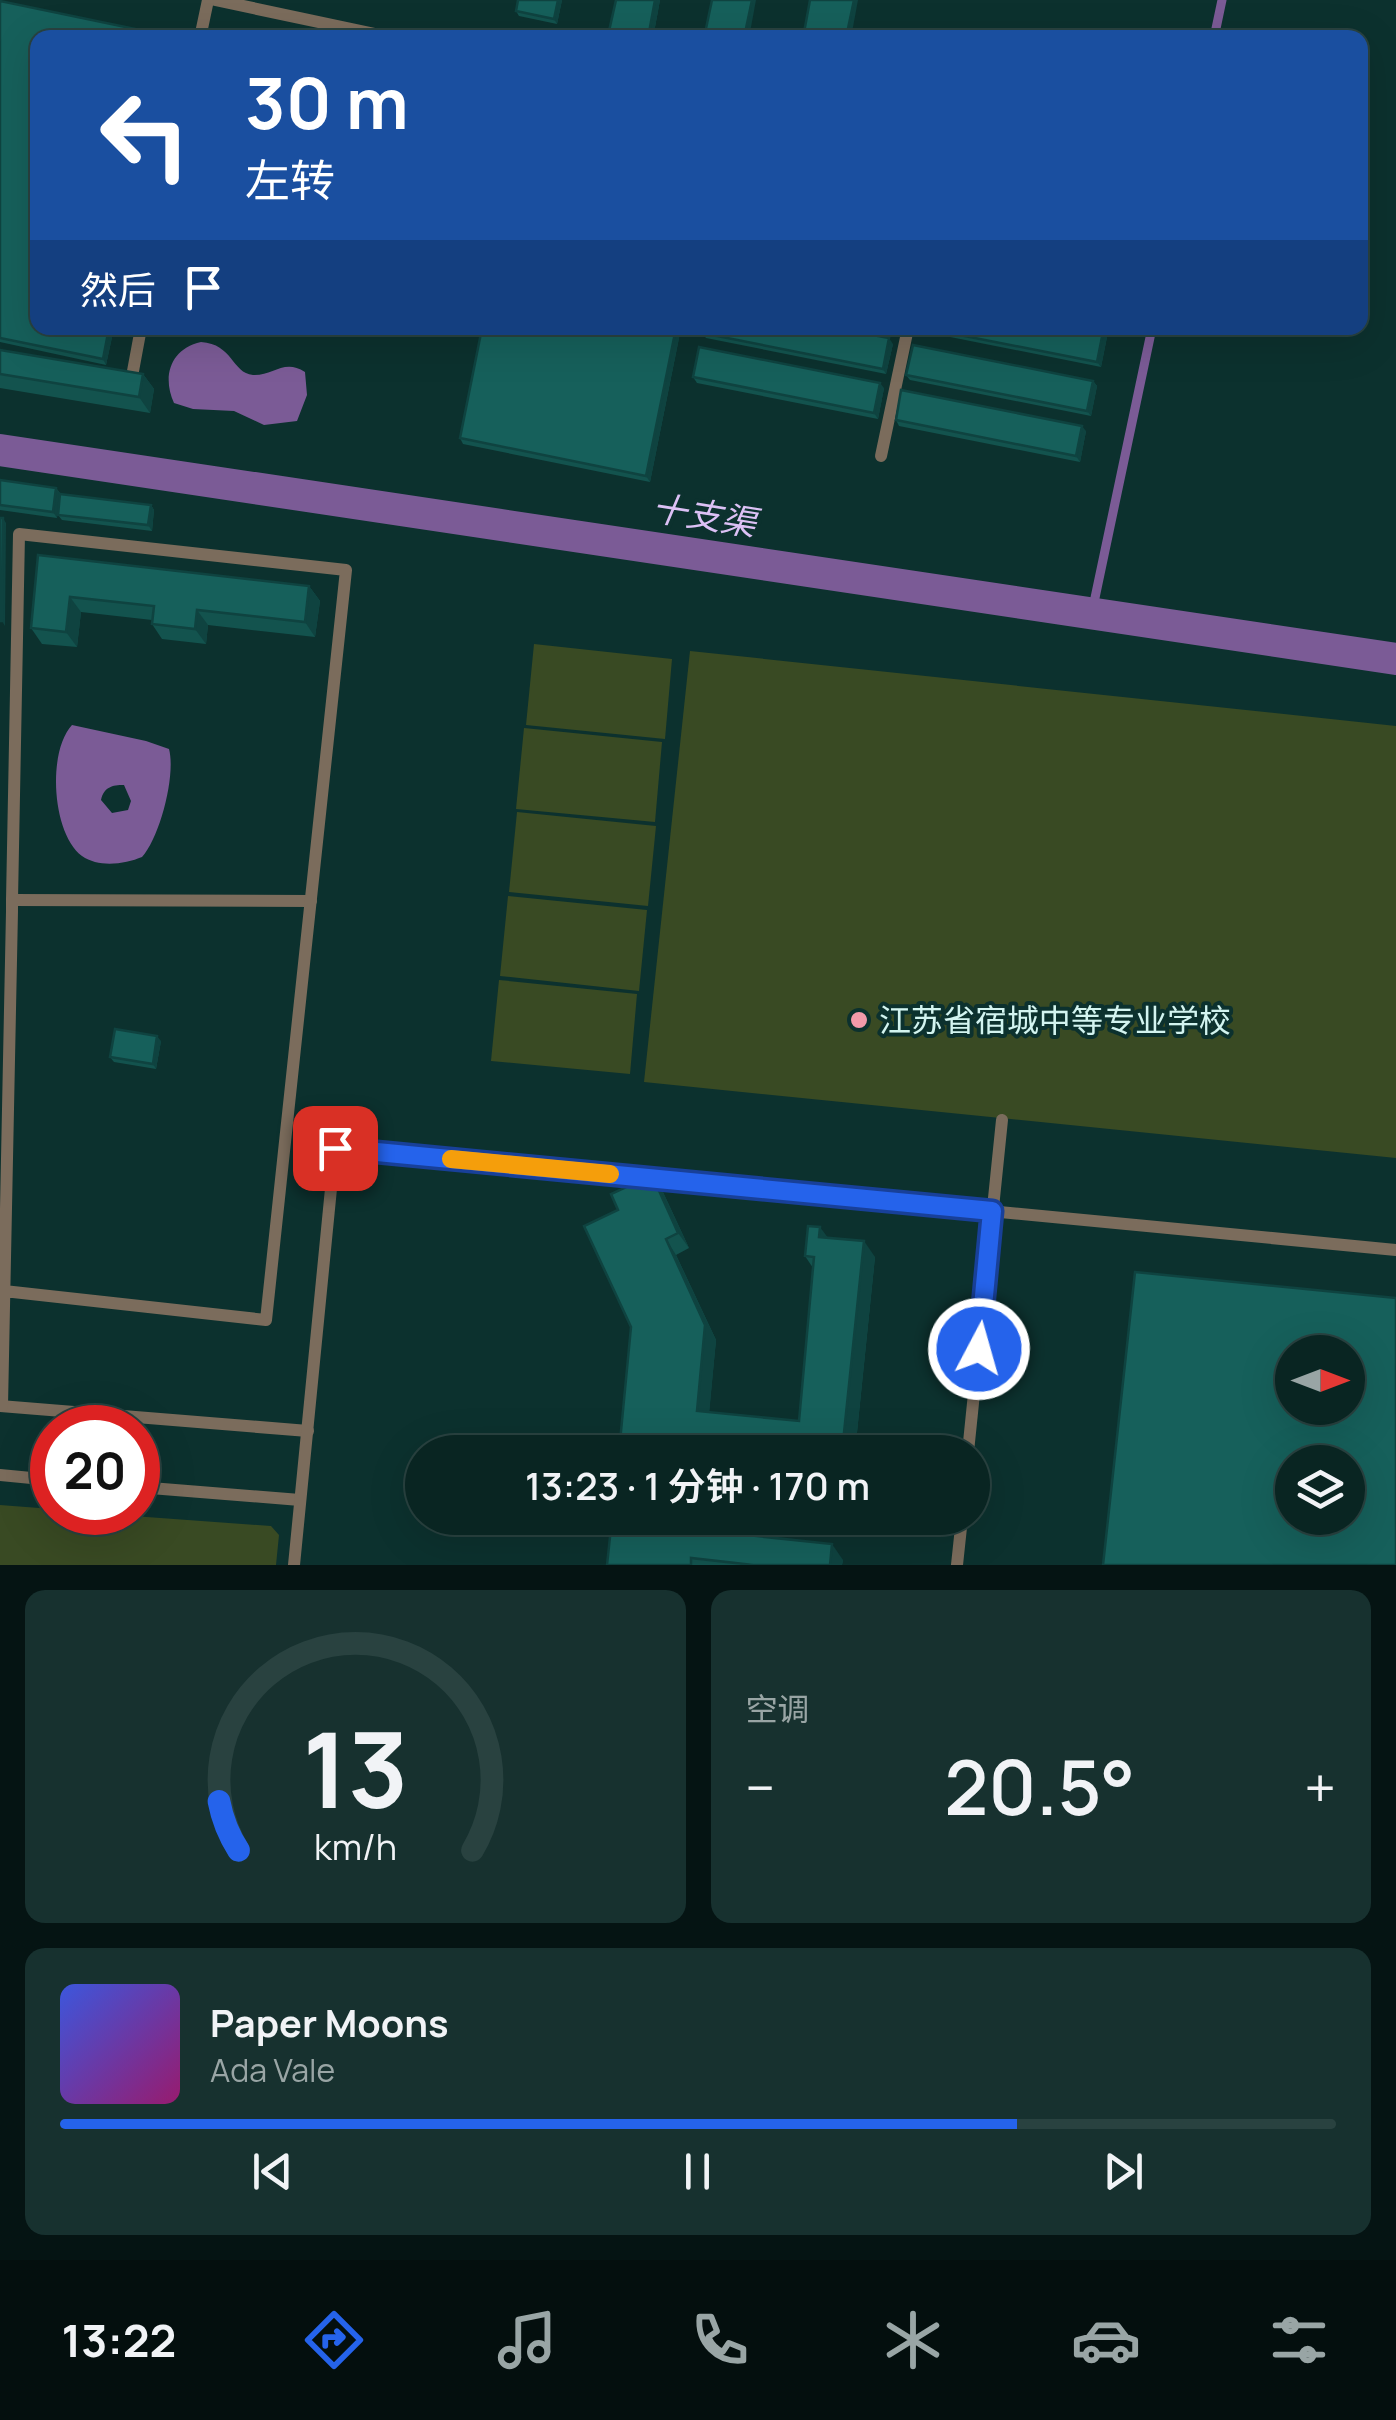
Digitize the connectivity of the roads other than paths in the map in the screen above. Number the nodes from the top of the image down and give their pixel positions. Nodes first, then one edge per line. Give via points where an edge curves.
1 (211, 0) edge
2 (202, 30) edge
3 (355, 30) edge
4 (141, 335) edge
5 (907, 335) edge
6 (133, 371) edge
7 (881, 456) dead end
8 (311, 901) junction
9 (8, 907) edge
10 (1002, 1120) dead end
11 (992, 1211) junction
12 (1396, 1250) edge
13 (4, 1291) junction
14 (1, 1406) edge
15 (308, 1431) junction
16 (970, 1435) edge
17 (0, 1476) edge
18 (30, 1478) edge
19 (160, 1489) edge
20 (300, 1500) junction
21 (960, 1535) edge
22 (294, 1565) edge
23 (957, 1565) edge

1 - 2 lane
1 - 3 lane
4 - 6 lane
5 - 7 lane
8 - 9 lane
8 - 9 lane via 346,570 19,534
8 - 13 lane via 266,1320
9 - 13 lane
10 - 11 lane
11 - 12 lane
11 - 15 lane via 335,1148
11 - 16 lane
13 - 14 lane
14 - 15 lane
15 - 20 lane
17 - 18 lane
19 - 20 lane
20 - 22 lane
21 - 23 lane

